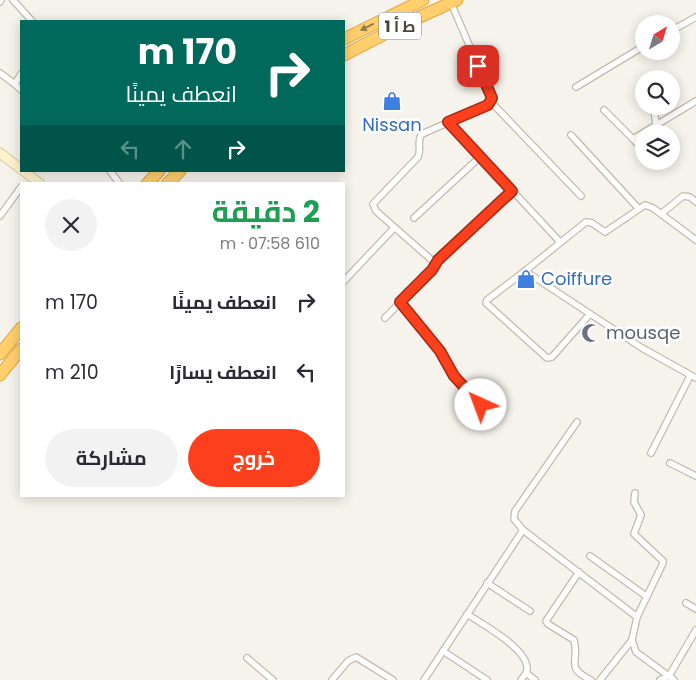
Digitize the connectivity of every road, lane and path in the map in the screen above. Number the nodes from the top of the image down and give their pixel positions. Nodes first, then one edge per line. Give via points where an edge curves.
1 (13, 0) edge
2 (423, 0) edge
3 (454, 2) edge
4 (696, 17) edge
5 (31, 20) edge
6 (680, 26) edge
7 (345, 39) edge
8 (635, 51) edge
9 (345, 54) edge
10 (0, 73) edge
11 (20, 76) edge
12 (16, 85) junction
13 (576, 87) dead end
14 (20, 89) edge
15 (696, 101) edge
16 (491, 102) junction
17 (604, 110) dead end
18 (654, 115) edge
19 (448, 122) junction
20 (656, 125) joint
21 (571, 135) dead end
22 (635, 137) edge
23 (632, 139) junction
24 (635, 142) edge
25 (0, 153) edge
26 (481, 156) junction
27 (20, 168) edge
28 (25, 172) edge
29 (111, 172) edge
30 (158, 172) edge
31 (179, 172) edge
32 (38, 182) edge
33 (118, 182) edge
34 (149, 182) edge
35 (170, 182) edge
36 (20, 188) edge
37 (512, 191) junction
38 (582, 196) dead end
39 (696, 202) edge
40 (638, 208) junction
41 (661, 214) junction
42 (0, 216) edge
43 (414, 218) dead end
44 (394, 228) junction
45 (696, 240) edge
46 (560, 242) junction
47 (435, 264) junction
48 (525, 271) junction
49 (345, 280) edge
50 (400, 302) junction
51 (590, 314) junction
52 (385, 318) dead end
53 (20, 329) edge
54 (20, 350) edge
55 (0, 354) edge
56 (0, 375) edge
57 (693, 377) edge
58 (481, 405) dead end
59 (576, 422) dead end
60 (650, 453) dead end
61 (670, 463) dead end
62 (696, 476) edge
63 (634, 493) dead end
64 (523, 530) junction
65 (590, 556) dead end
66 (579, 572) junction
67 (487, 583) junction
68 (646, 596) junction
69 (686, 603) dead end
70 (696, 609) edge
71 (530, 611) dead end
72 (466, 614) junction
73 (638, 617) junction
74 (696, 630) edge
75 (632, 640) junction
76 (443, 651) junction
77 (247, 658) dead end
78 (526, 673) junction
79 (671, 678) edge
80 (272, 680) edge
81 (332, 680) edge
82 (393, 680) edge
83 (424, 680) edge
84 (487, 680) edge
85 (521, 680) edge
86 (535, 680) edge
87 (591, 680) edge
88 (600, 680) edge
89 (660, 680) edge

1 - 5 street
2 -> 7 highway, ط أ 1
3 - 9 highway, ط أ 1
3 - 16 street
4 - 6 street
8 - 13 street
10 - 12 street
11 - 12 street
12 - 14 street
15 - 20 street
16 - 19 street
16 - 38 street
17 - 23 street
18 - 20 street
19 - 26 street
19 - 44 street via 422,134 418,157 372,204
21 - 40 street
22 - 23 street
23 - 24 street
25 - 27 main road
26 - 37 street
26 - 43 street
28 - 32 main road
29 - 33 street
30 - 34 highway
31 - 35 highway
36 - 42 street
37 - 46 street
37 - 47 street
39 - 41 street via 690,196 684,196
40 - 41 street via 648,205
40 - 46 street via 606,231 586,222
41 - 45 street
44 - 47 street
44 - 49 street
46 - 48 street
47 - 50 street
48 - 51 street
48 - 51 street via 486,304 547,358 552,357
50 - 52 street
50 - 58 street via 440,351 454,376
51 - 57 street
53 - 55 highway
54 - 56 highway
57 - 60 street
59 - 64 street via 515,511 514,519
61 - 62 street
63 - 68 street via 634,502 641,514 634,534 663,561
64 - 66 street
64 - 67 street
65 - 68 street
66 - 73 street
66 - 87 street via 546,621 574,640 576,671
67 - 71 street
67 - 72 street
68 - 73 street
69 - 70 street
72 - 76 street
72 - 78 street via 516,647 527,666
73 - 75 street
74 - 79 street
75 - 79 street via 640,656
75 - 88 street
76 - 83 street
76 - 84 street
77 - 80 street
78 - 85 street
78 - 86 street
79 - 89 street
81 - 82 street via 348,661 356,657

